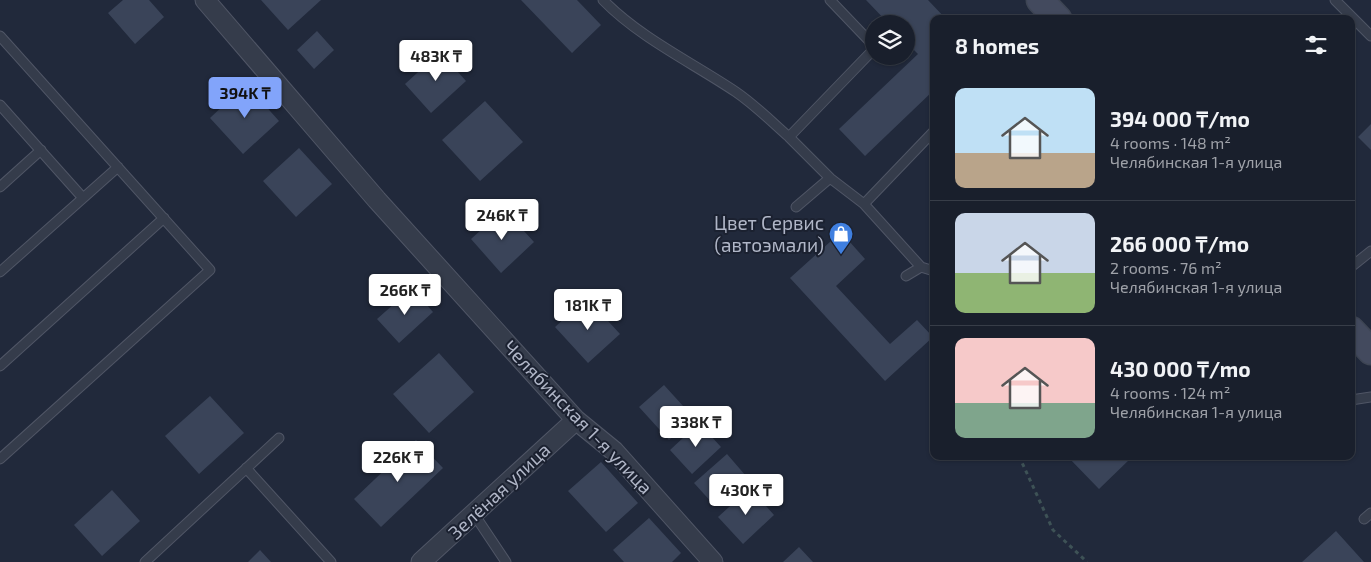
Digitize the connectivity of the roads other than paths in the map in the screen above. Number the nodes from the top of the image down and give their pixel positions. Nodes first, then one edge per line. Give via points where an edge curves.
1 (205, 0) edge
2 (603, 0) edge
3 (830, 0) edge
4 (1335, 0) edge
5 (1350, 15) edge
6 (1355, 20) edge
7 (0, 36) edge
8 (1371, 36) edge
9 (865, 38) edge
10 (865, 57) edge
11 (1, 107) edge
12 (930, 135) edge
13 (789, 137) junction
14 (41, 150) junction
15 (118, 168) junction
16 (830, 178) junction
17 (0, 187) edge
18 (83, 198) junction
19 (864, 204) junction
20 (796, 207) dead end
21 (164, 218) junction
22 (1371, 251) edge
23 (1355, 264) edge
24 (921, 267) junction
25 (930, 270) edge
26 (0, 272) edge
27 (906, 276) dead end
28 (1355, 334) edge
29 (1371, 350) edge
30 (0, 366) edge
31 (1371, 397) edge
32 (1355, 399) edge
33 (576, 420) junction
34 (279, 438) dead end
35 (0, 459) edge
36 (246, 468) junction
37 (1371, 512) edge
38 (474, 514) junction
39 (1364, 519) dead end
40 (145, 562) edge
41 (331, 562) edge
42 (421, 562) edge
43 (506, 562) edge
44 (713, 562) edge

1 - 33 street, Челябинская 1-я улица via 377,200
2 - 13 lane via 650,36 738,94
3 - 9 lane
4 - 5 lane
6 - 8 lane
7 - 15 lane
10 - 13 lane
11 - 14 lane
12 - 19 lane
13 - 16 lane
14 - 17 lane
14 - 18 lane
15 - 18 lane
15 - 21 lane
16 - 19 lane
16 - 20 lane
18 - 26 lane
19 - 24 lane
21 - 30 lane
21 - 35 lane via 210,270
22 - 23 lane
24 - 25 lane
24 - 27 lane
28 - 29 main road
31 - 32 lane
33 - 38 street, Зелёная улица
33 - 44 street, Челябинская 1-я улица via 614,451
34 - 36 lane
36 - 40 lane
36 - 41 lane
37 - 39 lane
38 - 42 street, Зелёная улица
38 - 43 lane

